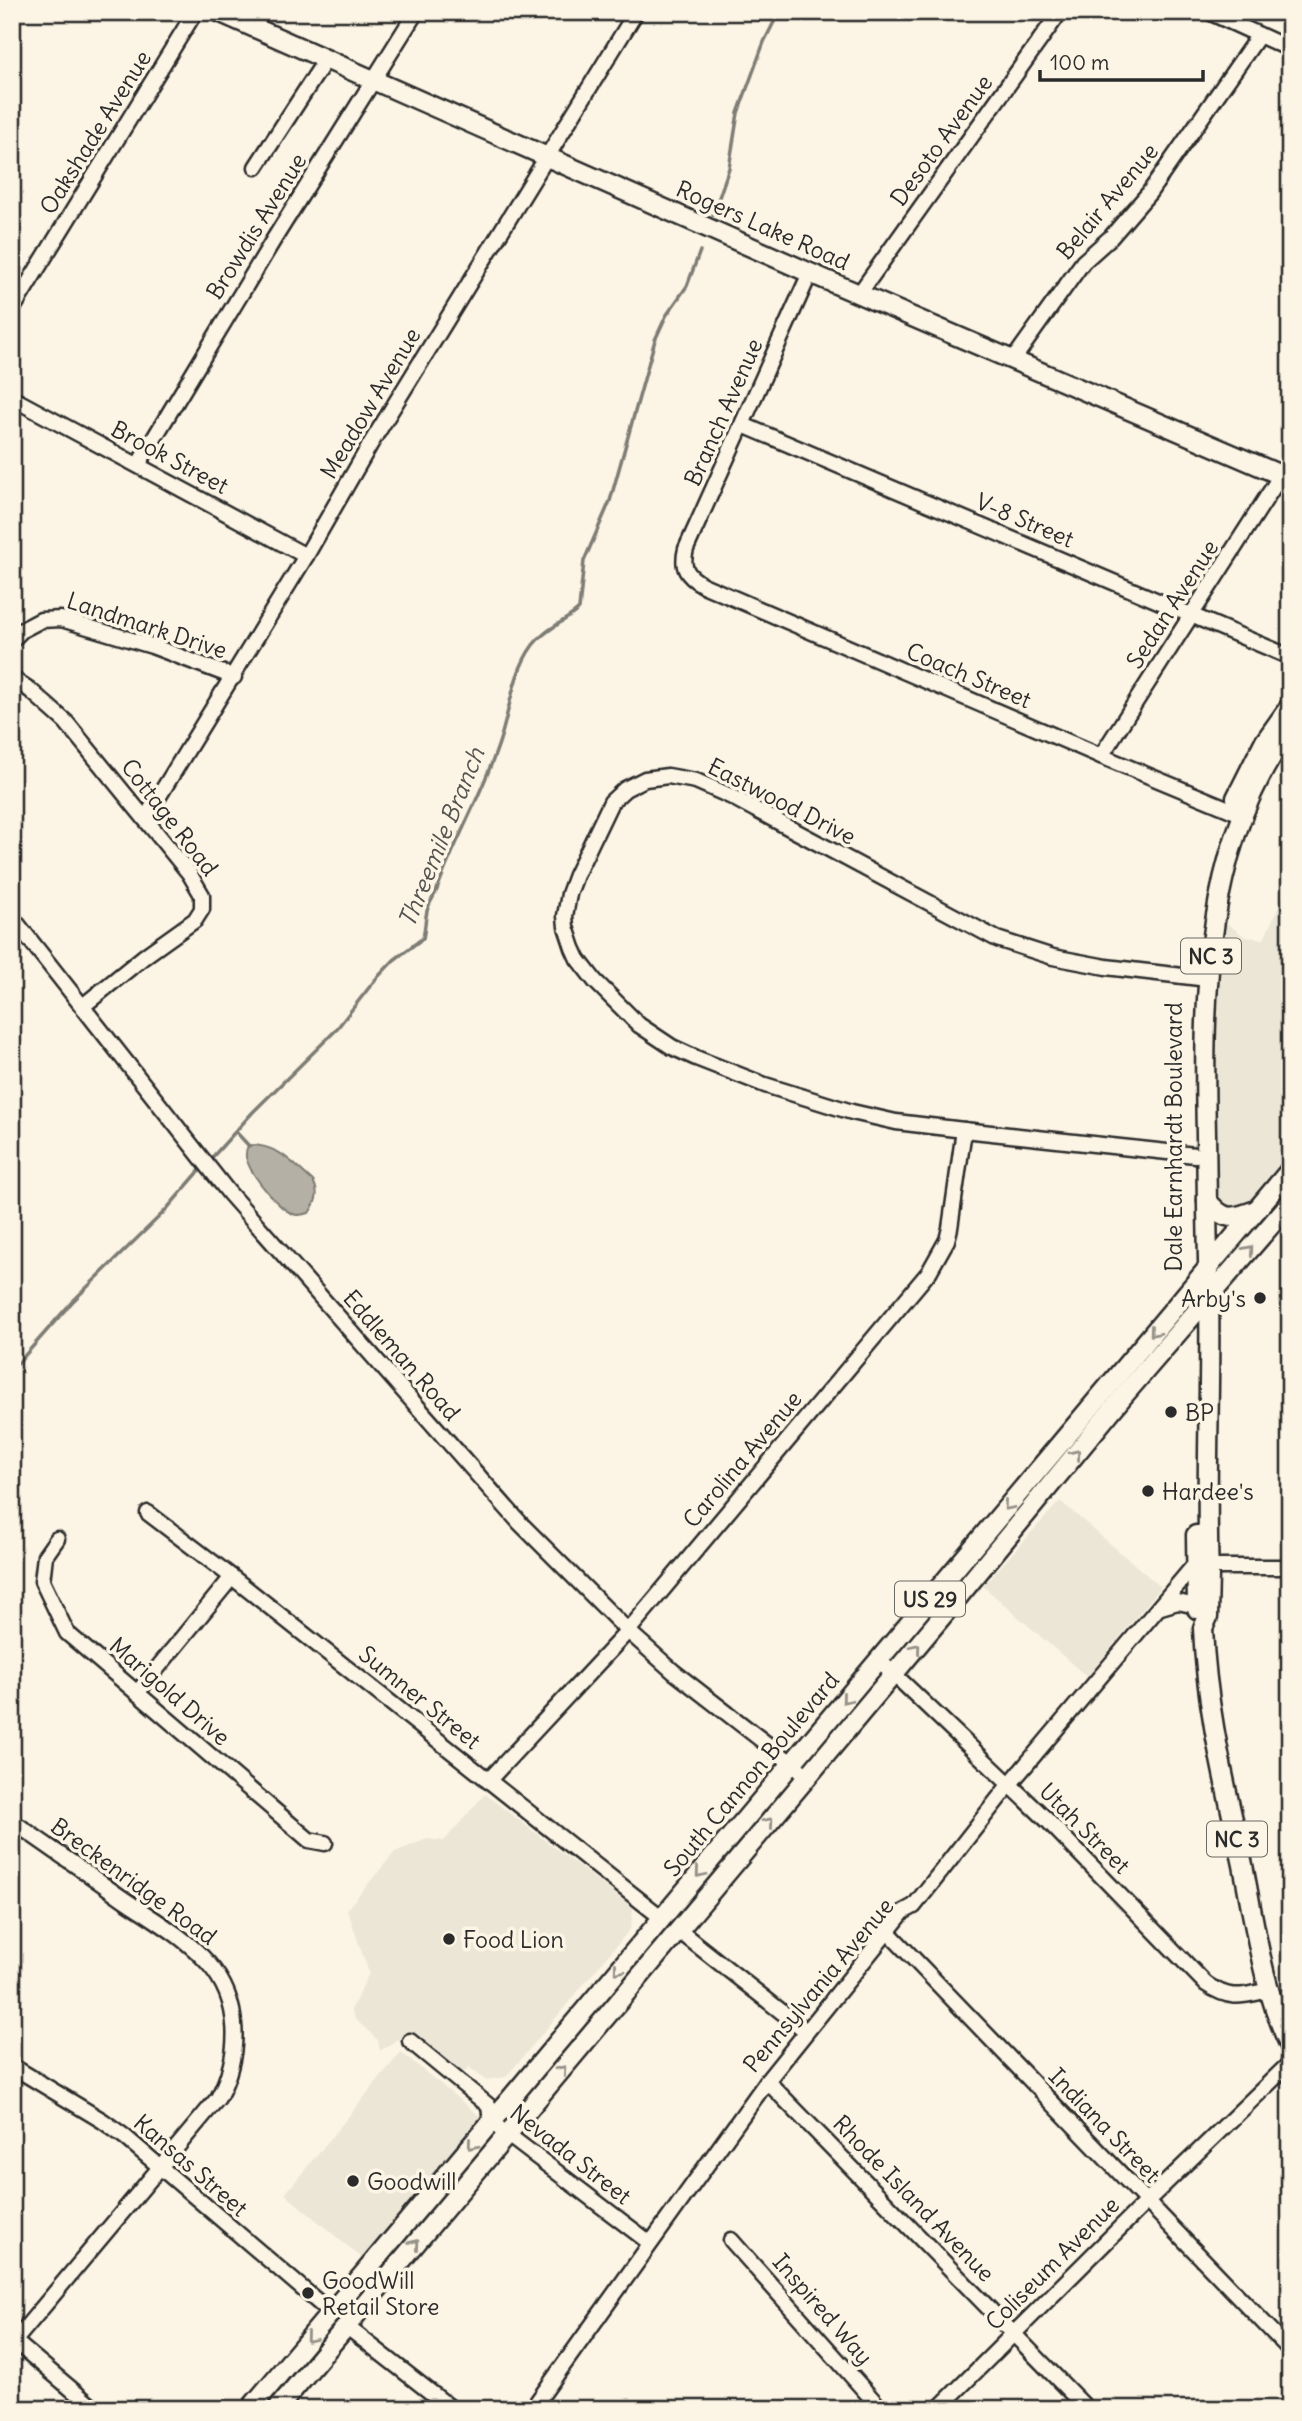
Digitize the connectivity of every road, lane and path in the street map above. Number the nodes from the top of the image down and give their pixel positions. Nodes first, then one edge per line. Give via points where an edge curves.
1 (195, 12) edge
2 (219, 12) edge
3 (416, 12) edge
4 (636, 12) edge
5 (1060, 12) edge
6 (1209, 12) edge
7 (1259, 35) junction
8 (1290, 49) edge
9 (326, 59) junction
10 (374, 80) junction
11 (547, 156) junction
12 (256, 167) dead end
13 (810, 273) junction
14 (859, 294) junction
15 (12, 310) edge
16 (1013, 360) junction
17 (12, 398) edge
18 (743, 425) junction
19 (138, 466) junction
20 (1285, 477) edge
21 (306, 556) junction
22 (684, 570) joint
23 (1192, 616) junction
24 (12, 640) edge
25 (1290, 657) edge
26 (234, 677) junction
27 (12, 678) edge
28 (1290, 706) edge
29 (1290, 729) edge
30 (1101, 757) junction
31 (1236, 812) junction
32 (145, 819) junction
33 (12, 917) edge
34 (1203, 979) junction
35 (83, 1006) junction
36 (964, 1130) junction
37 (1195, 1155) junction
38 (1290, 1170) edge
39 (1207, 1200) junction
40 (1290, 1203) edge
41 (1256, 1210) junction
42 (1203, 1274) junction
43 (1203, 1303) junction
44 (148, 1513) dead end
45 (57, 1539) dead end
46 (1202, 1565) junction
47 (1290, 1567) edge
48 (232, 1577) junction
49 (1196, 1606) junction
50 (1160, 1607) junction
51 (1203, 1628) junction
52 (628, 1631) junction
53 (879, 1660) junction
54 (893, 1675) junction
55 (137, 1693) junction
56 (791, 1764) junction
57 (808, 1776) junction
58 (488, 1782) junction
59 (1009, 1786) junction
60 (12, 1821) edge
61 (325, 1843) dead end
62 (662, 1918) junction
63 (678, 1930) junction
64 (887, 1931) junction
65 (1269, 1990) junction
66 (806, 2031) junction
67 (410, 2040) dead end
68 (1290, 2046) edge
69 (1290, 2063) edge
70 (12, 2066) edge
71 (767, 2081) junction
72 (491, 2122) junction
73 (508, 2135) junction
74 (161, 2168) junction
75 (1147, 2201) junction
76 (731, 2240) dead end
77 (650, 2243) junction
78 (331, 2313) junction
79 (346, 2326) junction
80 (1014, 2334) junction
81 (13, 2341) edge
82 (1290, 2350) edge
83 (94, 2409) edge
84 (250, 2409) edge
85 (277, 2409) edge
86 (452, 2409) edge
87 (532, 2409) edge
88 (881, 2409) edge
89 (938, 2409) edge
90 (1087, 2409) edge

1 - 15 street, Oakshade Avenue
2 - 9 main road, Rogers Lake Road
3 - 10 street, Browdis Avenue
4 - 11 street, Meadow Avenue
5 - 14 street, Desoto Avenue
6 - 7 street
7 - 8 street
7 - 16 street, Belair Avenue via 1149,193 1083,262
9 - 10 main road, Rogers Lake Road
9 - 12 street
10 - 11 main road, Rogers Lake Road
10 - 19 street, Browdis Avenue
11 - 13 main road, Rogers Lake Road
11 - 21 street, Meadow Avenue
13 - 14 main road, Rogers Lake Road
13 - 18 street, Branch Avenue
14 - 16 main road, Rogers Lake Road
16 - 20 main road, Rogers Lake Road
17 - 19 street, Brook Street
18 - 22 street, Branch Avenue via 686,550
18 - 23 street, V-8 Street
19 - 21 street, Brook Street
20 - 23 street, Sedan Avenue
21 - 26 street, Meadow Avenue
22 - 30 street, Coach Street via 703,585
23 - 25 street, V-8 Street
23 - 30 street, Sedan Avenue
24 - 26 street, Landmark Drive via 32,624 61,619
26 - 32 street, Meadow Avenue
27 - 32 street, Cottage Road via 66,722
28 - 31 main road, Dale Earnhardt Boulevard / NC 3 via 1264,744
29 - 31 main road, Dale Earnhardt Boulevard / NC 3
30 - 31 street, Coach Street
31 - 34 main road, Dale Earnhardt Boulevard / NC 3
32 - 35 street, Cottage Road via 197,883 202,909 189,926
33 - 35 street, Eddleman Road
34 - 36 street, Eastwood Drive via 1053,957 997,939 696,781 657,776 617,795 576,876 565,916 578,959 609,997 639,1025 672,1046 765,1086 896,1122
34 - 37 main road, Dale Earnhardt Boulevard / NC 3 via 1194,1055
34 - 39 main road, Dale Earnhardt Boulevard / NC 3
35 - 52 street, Eddleman Road via 238,1203 520,1523
36 - 37 street, Eastwood Drive
36 - 52 street, Carolina Avenue via 950,1228 929,1272
37 - 42 main road, Dale Earnhardt Boulevard / NC 3
38 - 41 main road, South Cannon Boulevard / US 29
39 - 41 main road via 1225,1217
39 - 42 main road, Dale Earnhardt Boulevard / NC 3
43 -> 40 main road, South Cannon Boulevard / US 29
41 - 42 main road, South Cannon Boulevard / US 29
42 - 43 main road, Dale Earnhardt Boulevard / NC 3
42 -> 53 main road, South Cannon Boulevard / US 29
43 - 46 main road, Dale Earnhardt Boulevard / NC 3
54 -> 43 main road, South Cannon Boulevard / US 29
44 - 48 street, Sumner Street
45 - 55 street, Marigold Drive via 45,1556 42,1581 67,1633
46 - 47 street
46 - 49 main road, Dale Earnhardt Boulevard / NC 3
46 - 50 street, Pennsylvania Avenue
46 - 51 main road, Dale Earnhardt Boulevard / NC 3 via 1208,1617
48 - 55 street
48 - 58 street, Sumner Street
49 - 50 street via 1178,1602
49 - 51 main road, Dale Earnhardt Boulevard / NC 3
50 - 59 street, Pennsylvania Avenue
51 - 65 main road, Dale Earnhardt Boulevard / NC 3 via 1212,1716
52 - 56 street, Eddleman Road
52 - 58 street, Carolina Avenue
53 - 54 street, Utah Street
53 -> 56 main road, South Cannon Boulevard / US 29
54 - 57 main road, South Cannon Boulevard / US 29
54 - 59 street, Utah Street
55 - 61 street, Marigold Drive via 309,1840
56 - 57 street, Eddleman Road
56 -> 62 main road, South Cannon Boulevard / US 29
63 -> 57 main road, South Cannon Boulevard / US 29
58 - 62 street, Sumner Street
59 - 64 street, Pennsylvania Avenue via 914,1906
59 - 65 street, Utah Street via 1206,1984 1237,1997
60 - 74 street, Breckenridge Road via 187,1943 212,1968 228,1996 235,2049 225,2086
62 -> 72 main road, South Cannon Boulevard / US 29
63 - 66 street
73 -> 63 main road, South Cannon Boulevard / US 29
64 - 66 street, Pennsylvania Avenue
64 - 75 street, Indiana Street
65 - 68 main road, Dale Earnhardt Boulevard / NC 3
66 - 71 street, Pennsylvania Avenue
67 - 72 street, Nevada Street via 489,2106
69 - 75 street, Coliseum Avenue
70 - 74 street, Kansas Street via 103,2121
71 - 77 street, Pennsylvania Avenue
71 - 80 street, Rhode Island Avenue
72 - 73 street, Nevada Street
72 -> 78 main road, South Cannon Boulevard / US 29
73 - 77 street, Nevada Street
79 -> 73 main road, South Cannon Boulevard / US 29
74 - 78 street, Kansas Street
74 - 81 street
75 - 80 street, Coliseum Avenue
75 - 82 street, Indiana Street
76 - 88 street, Inspired Way
77 - 87 street, Pennsylvania Avenue
78 -> 84 main road, South Cannon Boulevard / US 29
79 - 85 main road, South Cannon Boulevard / US 29
79 - 86 street
80 - 89 street, Coliseum Avenue
80 - 90 street, Rhode Island Avenue
81 - 83 street

